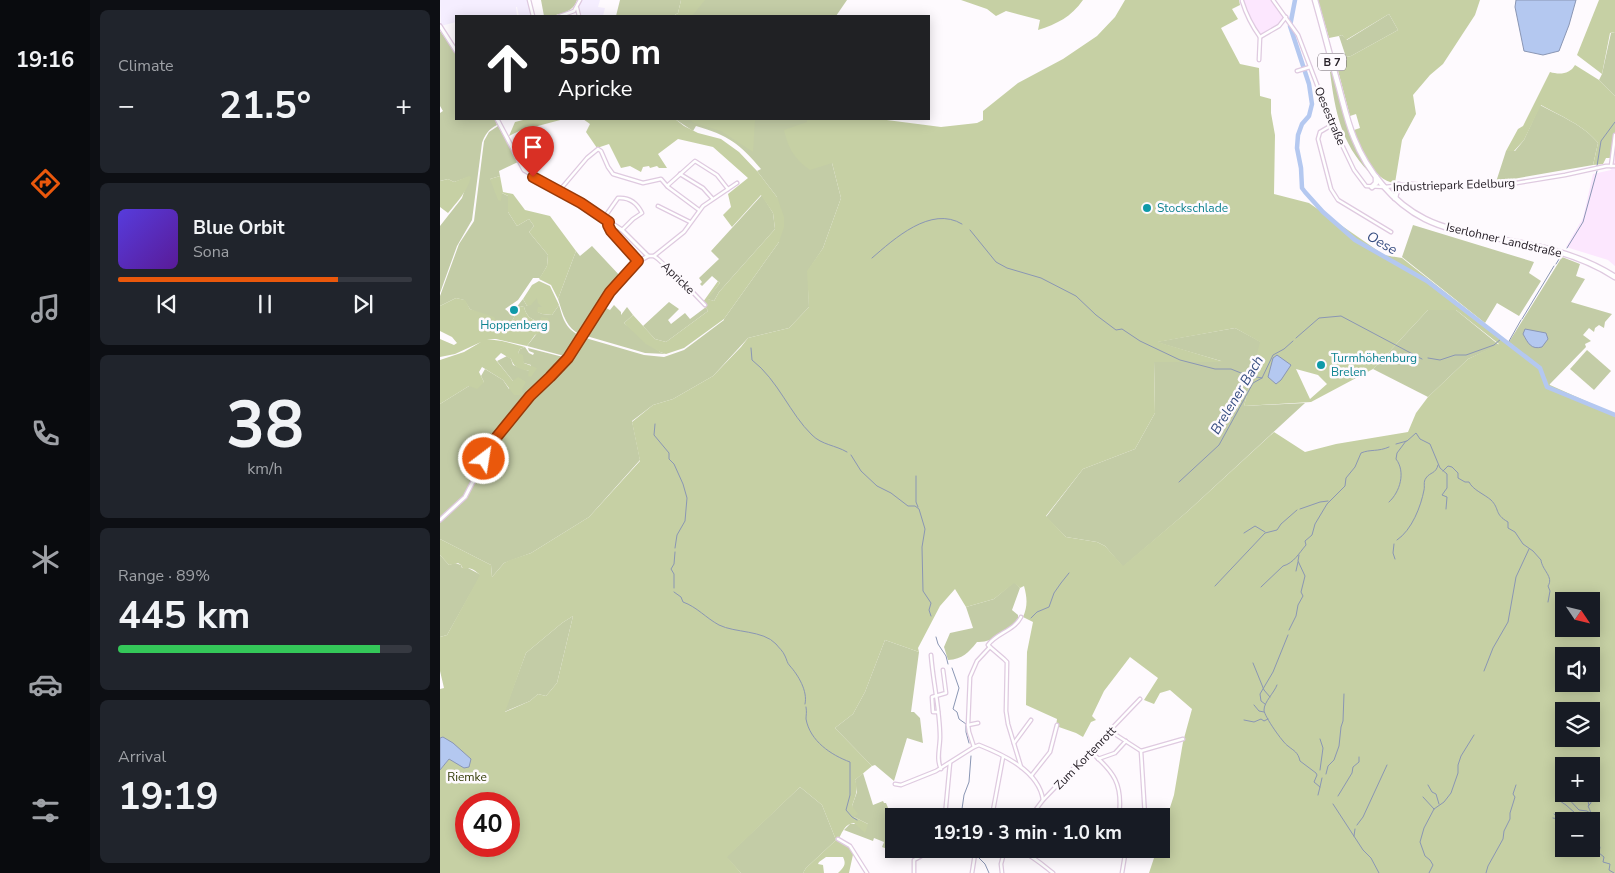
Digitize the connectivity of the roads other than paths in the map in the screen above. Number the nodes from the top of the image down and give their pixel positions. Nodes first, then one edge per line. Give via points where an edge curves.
1 (529, 0) edge
2 (580, 0) edge
3 (1273, 0) edge
4 (1315, 0) edge
5 (1242, 1) edge
6 (577, 8) junction
7 (533, 15) edge
8 (563, 15) edge
9 (579, 15) edge
10 (1286, 16) junction
11 (440, 26) edge
12 (1260, 37) junction
13 (455, 49) edge
14 (1259, 60) dead end
15 (1311, 67) junction
16 (1297, 71) dead end
17 (498, 120) edge
18 (1332, 124) junction
19 (1615, 135) edge
20 (1611, 166) junction
21 (1615, 166) edge
22 (680, 174) junction
23 (1376, 176) junction
24 (737, 183) dead end
25 (1399, 185) junction
26 (667, 186) junction
27 (1372, 187) junction
28 (1385, 187) junction
29 (728, 189) junction
30 (559, 191) junction
31 (712, 198) junction
32 (1396, 198) junction
33 (658, 206) dead end
34 (698, 210) junction
35 (604, 218) junction
36 (609, 222) junction
37 (690, 222) junction
38 (622, 230) junction
39 (1392, 232) dead end
40 (648, 256) junction
41 (654, 256) junction
42 (638, 261) junction
43 (1615, 278) edge
44 (704, 305) dead end
45 (440, 520) edge
46 (1021, 617) dead end
47 (990, 648) junction
48 (931, 655) dead end
49 (943, 670) dead end
50 (936, 696) junction
51 (1140, 700) dead end
52 (1031, 720) dead end
53 (978, 723) dead end
54 (968, 725) junction
55 (1057, 725) dead end
56 (1110, 731) junction
57 (1183, 739) dead end
58 (1126, 741) junction
59 (1014, 743) junction
60 (974, 746) junction
61 (1141, 751) junction
62 (1091, 752) junction
63 (1003, 757) junction
64 (1098, 759) junction
65 (950, 762) junction
66 (1021, 767) junction
67 (941, 768) junction
68 (1031, 776) junction
69 (895, 784) dead end
70 (1044, 800) junction
71 (946, 808) edge
72 (993, 808) edge
73 (1038, 808) edge
74 (1119, 808) edge
75 (1145, 808) edge
76 (838, 839) dead end
77 (918, 858) edge
78 (974, 858) edge
79 (1003, 858) edge
80 (1032, 858) edge
81 (1124, 858) edge
82 (1051, 872) edge
83 (867, 873) edge
84 (914, 873) edge
85 (972, 873) edge
86 (1002, 873) edge
87 (1122, 873) edge

1 - 7 street
2 - 6 street
3 - 10 street, Oesestraße
4 - 23 main road, B 7 via 1353,137 1363,159
5 - 12 street
6 - 8 street
6 - 9 street
10 - 12 street via 1279,26
10 - 15 street, Oesestraße
11 - 13 street
12 - 14 street
15 - 16 street
15 - 18 street, Oesestraße
17 - 30 street, Apricke via 524,170
18 - 27 street, Oesestraße via 1358,177 1364,185
18 - 39 street via 1320,132 1318,139 1331,189 1338,200
19 - 20 street
20 - 21 street, Industriepark Edelburg
20 - 25 street, Industriepark Edelburg via 1504,184 1453,187
22 - 26 street
22 - 29 street via 695,161 718,175
22 - 31 street via 703,188
23 - 27 main road
23 - 28 main road, B 7
24 - 29 street
25 - 28 street, Industriepark Edelburg
25 - 32 main road
26 - 30 street via 661,179 643,183 613,174 598,149
26 - 34 street
27 - 28 street
28 - 32 main road, B 7
29 - 31 street
30 - 35 street, Apricke
31 - 34 street
32 - 43 main road, Iserlohner Landstraße / B 7 via 1416,214 1443,226 1562,252
33 - 37 street
34 - 37 street
35 - 36 street, Apricke
35 - 38 street via 618,198 636,203 642,213
36 - 38 street, Apricke
36 - 42 street, Apricke via 611,231
37 - 41 street via 684,232
38 - 40 street, Apricke
40 - 41 street, Apricke
40 - 42 street, Apricke
41 - 44 street, Apricke
42 - 45 street, Apricke via 608,296 568,358 533,392 495,439 465,497
46 - 47 street via 1006,633 992,640 988,645
47 - 54 street via 977,661 970,677
47 - 59 street via 1007,662 1006,711
48 - 50 street
49 - 50 street via 946,693
50 - 67 street via 940,737 938,761
51 - 56 street, Zum Kortenrott
52 - 59 street
53 - 54 street
54 - 60 street
55 - 68 street via 1050,752
56 - 58 street
56 - 62 street, Zum Kortenrott
57 - 61 street
58 - 61 street
58 - 64 street via 1119,751
59 - 66 street
60 - 63 street
60 - 65 street
61 - 75 street
62 - 64 street
62 - 70 street, Zum Kortenrott
63 - 66 street
63 - 72 street
64 - 74 street via 1115,777
65 - 67 street
65 - 71 street
66 - 68 street
67 - 69 street via 912,782
68 - 70 street via 1041,788
70 - 73 street, Zum Kortenrott
76 - 83 street via 850,846
77 - 84 street via 914,860
78 - 85 street
79 - 86 street
80 - 82 street
81 - 87 street

